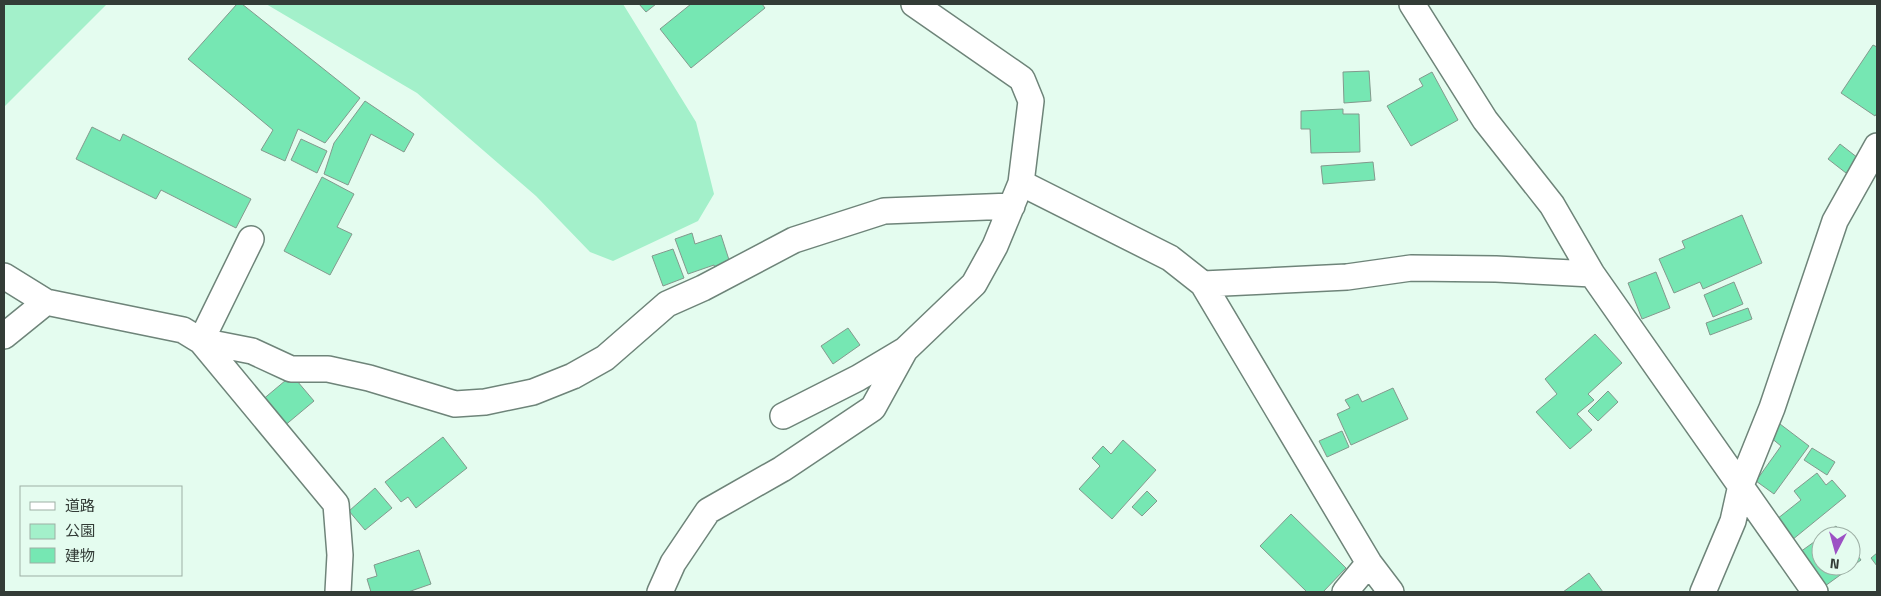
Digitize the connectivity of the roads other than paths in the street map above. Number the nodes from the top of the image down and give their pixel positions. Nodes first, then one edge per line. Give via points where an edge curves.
1 (914, 4) edge
2 (1412, 4) edge
3 (1877, 146) edge
4 (1017, 194) junction
5 (251, 239) dead end
6 (1592, 274) junction
7 (4, 276) edge
8 (1203, 284) junction
9 (46, 302) junction
10 (4, 336) edge
11 (201, 341) junction
12 (905, 350) junction
13 (783, 416) dead end
14 (1741, 485) junction
15 (1369, 563) junction
16 (338, 592) edge
17 (660, 592) edge
18 (1345, 592) edge
19 (1391, 592) edge
20 (1703, 592) edge
21 (1815, 592) edge

1 - 4 street via 1022,79 1031,101
2 - 6 street via 1485,120 1552,205
3 - 14 street via 1835,221 1772,408
4 - 8 street via 1170,258
4 - 11 street via 884,211 794,240 667,304 605,358 573,376 533,392 485,402 441,402 370,378 328,370 291,369 252,351
4 - 12 street via 995,246 974,284
5 - 11 street
6 - 8 street via 1411,268 1347,277
6 - 14 street
7 - 9 street
8 - 15 street
9 - 10 street
9 - 11 street via 183,330
11 - 16 street via 336,504 340,556
12 - 13 street
12 - 17 street via 873,408 782,469 708,511 673,563
14 - 20 street via 1733,521
14 - 21 street
15 - 18 street
15 - 19 street

